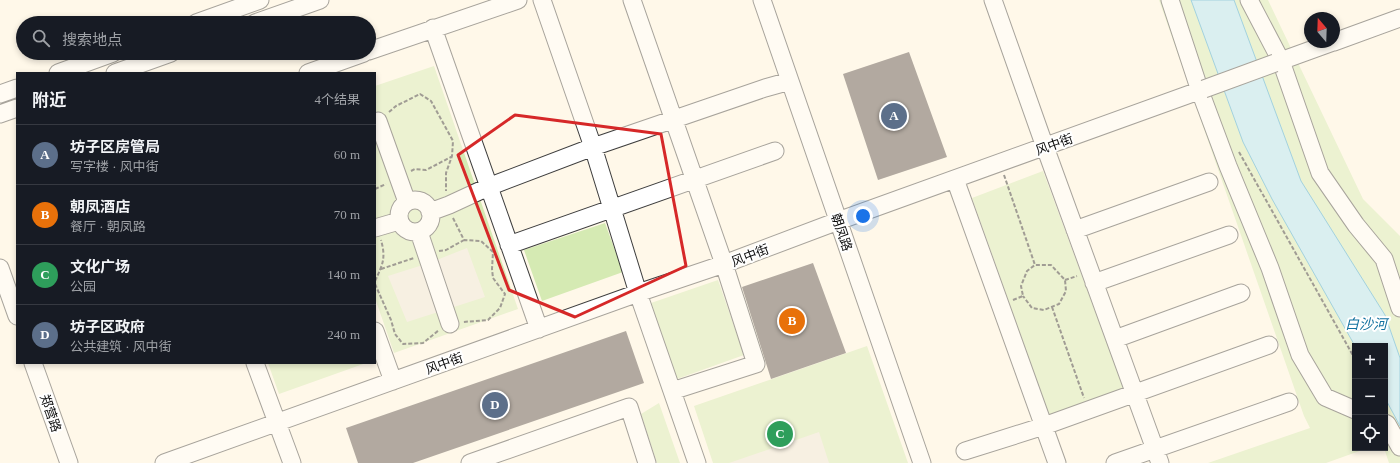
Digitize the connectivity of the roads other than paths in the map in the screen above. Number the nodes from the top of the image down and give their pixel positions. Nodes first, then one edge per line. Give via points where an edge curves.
1 (260, 0) edge
2 (320, 0) edge
3 (518, 0) edge
4 (542, 0) edge
5 (632, 0) edge
6 (762, 0) edge
7 (993, 0) edge
8 (1170, 0) edge
9 (1249, 0) edge
10 (215, 16) edge
11 (275, 16) edge
12 (1400, 18) edge
13 (434, 28) junction
14 (1340, 40) edge
15 (1317, 48) edge
16 (376, 49) edge
17 (94, 60) edge
18 (162, 60) edge
19 (344, 60) edge
20 (1278, 62) junction
21 (152, 67) edge
22 (61, 72) edge
23 (121, 72) edge
24 (311, 72) edge
25 (790, 81) junction
26 (16, 88) edge
27 (1202, 90) junction
28 (0, 94) edge
29 (16, 108) edge
30 (0, 114) edge
31 (673, 119) junction
32 (378, 121) road end
33 (593, 147) junction
34 (1045, 147) junction
35 (775, 151) dead end
36 (955, 179) junction
37 (694, 180) junction
38 (1209, 182) dead end
39 (488, 187) junction
40 (407, 202) junction
41 (612, 209) junction
42 (430, 212) junction
43 (399, 221) junction
44 (838, 221) junction
45 (376, 228) edge
46 (1075, 230) junction
47 (419, 232) junction
48 (1229, 235) dead end
49 (509, 245) junction
50 (724, 264) junction
51 (0, 268) edge
52 (1094, 283) junction
53 (638, 293) junction
54 (1241, 293) dead end
55 (1400, 308) edge
56 (16, 313) edge
57 (450, 324) dead end
58 (539, 329) junction
59 (376, 334) edge
60 (1115, 339) junction
61 (1269, 345) dead end
62 (34, 364) edge
63 (256, 364) edge
64 (393, 381) junction
65 (672, 391) junction
66 (1135, 394) junction
67 (1290, 402) dead end
68 (1352, 409) edge
69 (276, 423) junction
70 (1044, 426) junction
71 (1388, 426) edge
72 (1400, 447) edge
73 (965, 451) dead end
74 (1158, 456) edge
75 (69, 463) edge
76 (164, 463) edge
77 (292, 463) edge
78 (470, 463) edge
79 (647, 463) edge
80 (697, 463) edge
81 (922, 463) edge
82 (1057, 463) edge
83 (1115, 463) edge

1 - 10 street
2 - 11 street
3 - 13 street
4 - 33 street
5 - 31 street
6 - 25 street, 朝凤路
7 - 34 street
8 - 27 street
9 - 20 street
12 - 14 street, 风中街
13 - 16 street
13 - 39 street
15 - 20 street, 风中街
17 - 22 street
18 - 21 street
19 - 24 street
20 - 27 street, 风中街, bridge
20 - 55 street via 1320,173 1356,225 1384,259
21 - 23 street
25 - 31 street
25 - 44 street, 朝凤路
26 - 28 street
27 - 34 street, 风中街
27 - 68 street via 1228,166 1270,268 1300,355 1325,397
29 - 30 street
31 - 33 street
31 - 37 street
32 - 40 street
33 - 39 street
33 - 41 street
34 - 36 street, 风中街
34 - 46 street
35 - 37 street
36 - 44 street, 风中街
36 - 70 street
37 - 41 street
37 - 50 street
38 - 46 street
39 - 42 street
39 - 49 street
40 - 42 street via 421,202
40 - 43 street via 400,210
41 - 49 street
41 - 53 street
42 - 47 street via 430,222
43 - 45 street
43 - 47 street via 409,232
44 - 50 street, 风中街
44 - 81 street, 朝凤路
46 - 52 street
47 - 57 street
48 - 52 street
49 - 58 street
50 - 53 street, 风中街
50 - 65 street via 756,364
51 - 56 street
52 - 60 street
53 - 58 street, 风中街
53 - 65 street
54 - 60 street
58 - 64 street, 风中街
59 - 64 street
60 - 66 street
61 - 66 street
62 - 75 street, 郑营路
63 - 69 street
64 - 69 street, 风中街
65 - 80 street
66 - 70 street
66 - 74 street
67 - 74 street
69 - 76 street, 风中街
69 - 77 street
70 - 73 street
70 - 82 street
71 - 72 street
74 - 83 street
78 - 79 street via 629,407

